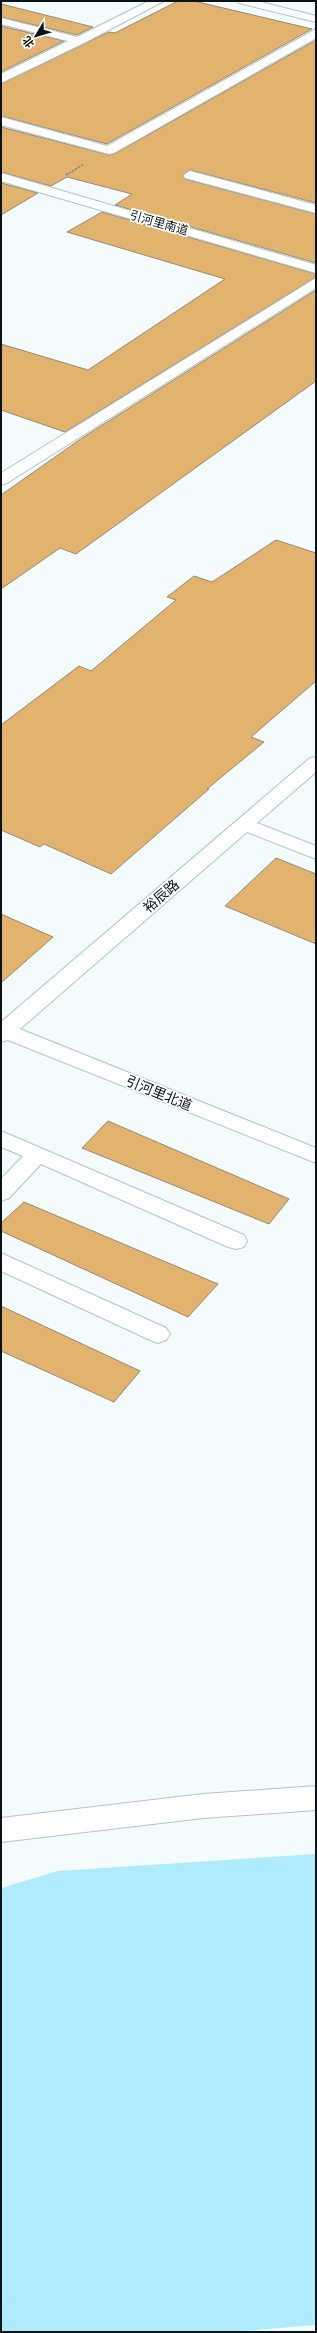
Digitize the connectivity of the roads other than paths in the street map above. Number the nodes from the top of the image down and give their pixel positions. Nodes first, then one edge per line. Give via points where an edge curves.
1 (158, 1) edge
2 (244, 1) edge
3 (316, 19) edge
4 (1, 21) edge
5 (316, 33) edge
6 (80, 41) junction
7 (1, 79) edge
8 (1, 121) edge
9 (190, 175) dead end
10 (1, 177) edge
11 (316, 209) edge
12 (316, 269) edge
13 (316, 282) edge
14 (1, 480) edge
15 (316, 762) edge
16 (244, 824) junction
17 (316, 853) edge
18 (3, 1032) edge
19 (1, 1138) edge
20 (38, 1154) junction
21 (316, 1156) edge
22 (1, 1192) edge
23 (236, 1241) dead end
24 (1, 1261) edge
25 (158, 1334) dead end
26 (316, 1798) edge
27 (1, 1830) edge

1 - 6 street
2 - 3 street
4 - 6 street
5 - 8 street via 109,150
6 - 7 street
9 - 11 street
10 - 12 street, 引河里南道
13 - 14 street
15 - 16 street, 裕辰路
16 - 17 street
16 - 18 street, 裕辰路
18 - 21 street, 引河里北道
19 - 20 street
20 - 22 street
20 - 23 street
24 - 25 street
26 - 27 street via 203,1806

